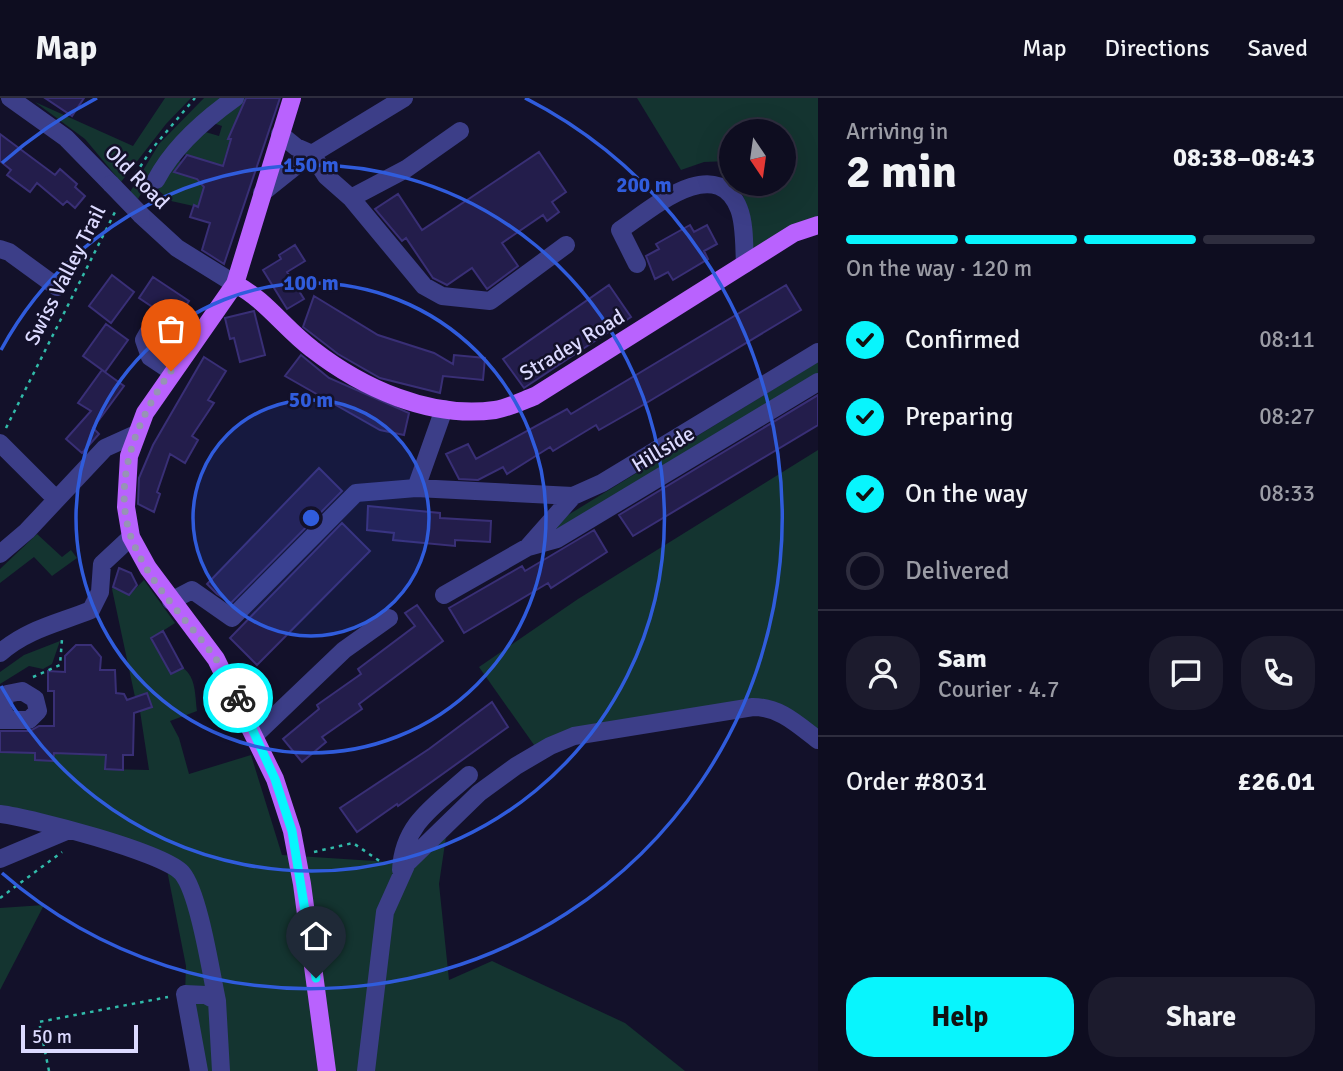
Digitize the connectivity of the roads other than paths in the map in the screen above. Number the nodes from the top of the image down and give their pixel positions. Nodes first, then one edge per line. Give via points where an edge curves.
1 (234, 98) edge
2 (292, 98) edge
3 (404, 98) edge
4 (13, 99) edge
5 (460, 131) dead end
6 (280, 134) junction
7 (312, 154) junction
8 (156, 180) dead end
9 (262, 193) junction
10 (352, 198) junction
11 (818, 225) edge
12 (566, 245) dead end
13 (0, 249) edge
14 (638, 264) dead end
15 (745, 264) junction
16 (235, 284) junction
17 (57, 287) dead end
18 (153, 324) dead end
19 (818, 352) edge
20 (171, 371) junction
21 (818, 382) edge
22 (444, 409) junction
23 (136, 434) junction
24 (0, 441) edge
25 (416, 488) junction
26 (573, 496) junction
27 (57, 499) junction
28 (131, 537) junction
29 (528, 547) junction
30 (0, 554) edge
31 (444, 595) dead end
32 (172, 601) junction
33 (389, 618) dead end
34 (0, 653) edge
35 (255, 735) junction
36 (818, 740) edge
37 (470, 775) dead end
38 (0, 814) edge
39 (69, 830) junction
40 (0, 859) edge
41 (404, 869) junction
42 (216, 1001) junction
43 (199, 1071) edge
44 (221, 1071) edge
45 (327, 1071) edge
46 (366, 1071) edge

1 - 8 street via 199,126 167,160
2 - 6 main road
3 - 7 street
4 - 16 street, Old Road, bridge via 66,138 177,248
5 - 10 street via 406,169
6 - 7 street
6 - 9 main road
7 - 9 street
7 - 10 street via 326,176
9 - 16 main road
10 - 12 street via 424,286 442,296 490,301
11 - 15 main road, Stradey Road via 794,233
13 - 17 street
14 - 15 street via 621,230 688,186 706,183 728,191 740,210
15 - 22 main road, Stradey Road via 535,396 498,410
16 - 20 main road
16 - 22 main road, Stradey Road via 249,291 312,349 377,391
18 - 20 street via 144,340 150,357
19 - 26 street, Hillside
20 - 23 main road
21 - 29 street, Hillside via 557,539
22 - 25 street
23 - 27 street via 105,447
23 - 28 main road via 126,478
24 - 27 street
25 - 26 street, Hillside
25 - 32 street, Hillside via 356,493 232,618 192,590
26 - 29 street, Hillside
27 - 30 street
28 - 32 main road
28 - 34 street via 102,564 100,592 91,610 51,622
29 - 31 street, Hillside
32 - 35 main road via 216,659
33 - 35 street via 344,650
35 - 45 main road via 275,779 297,856
36 - 41 street via 769,707 574,736 516,766 479,793
37 - 41 street via 412,826 402,852
38 - 39 street
39 - 40 street
39 - 42 street via 156,859 182,874 196,908
41 - 46 street via 385,912
42 - 43 street via 206,995 185,994
42 - 44 street

